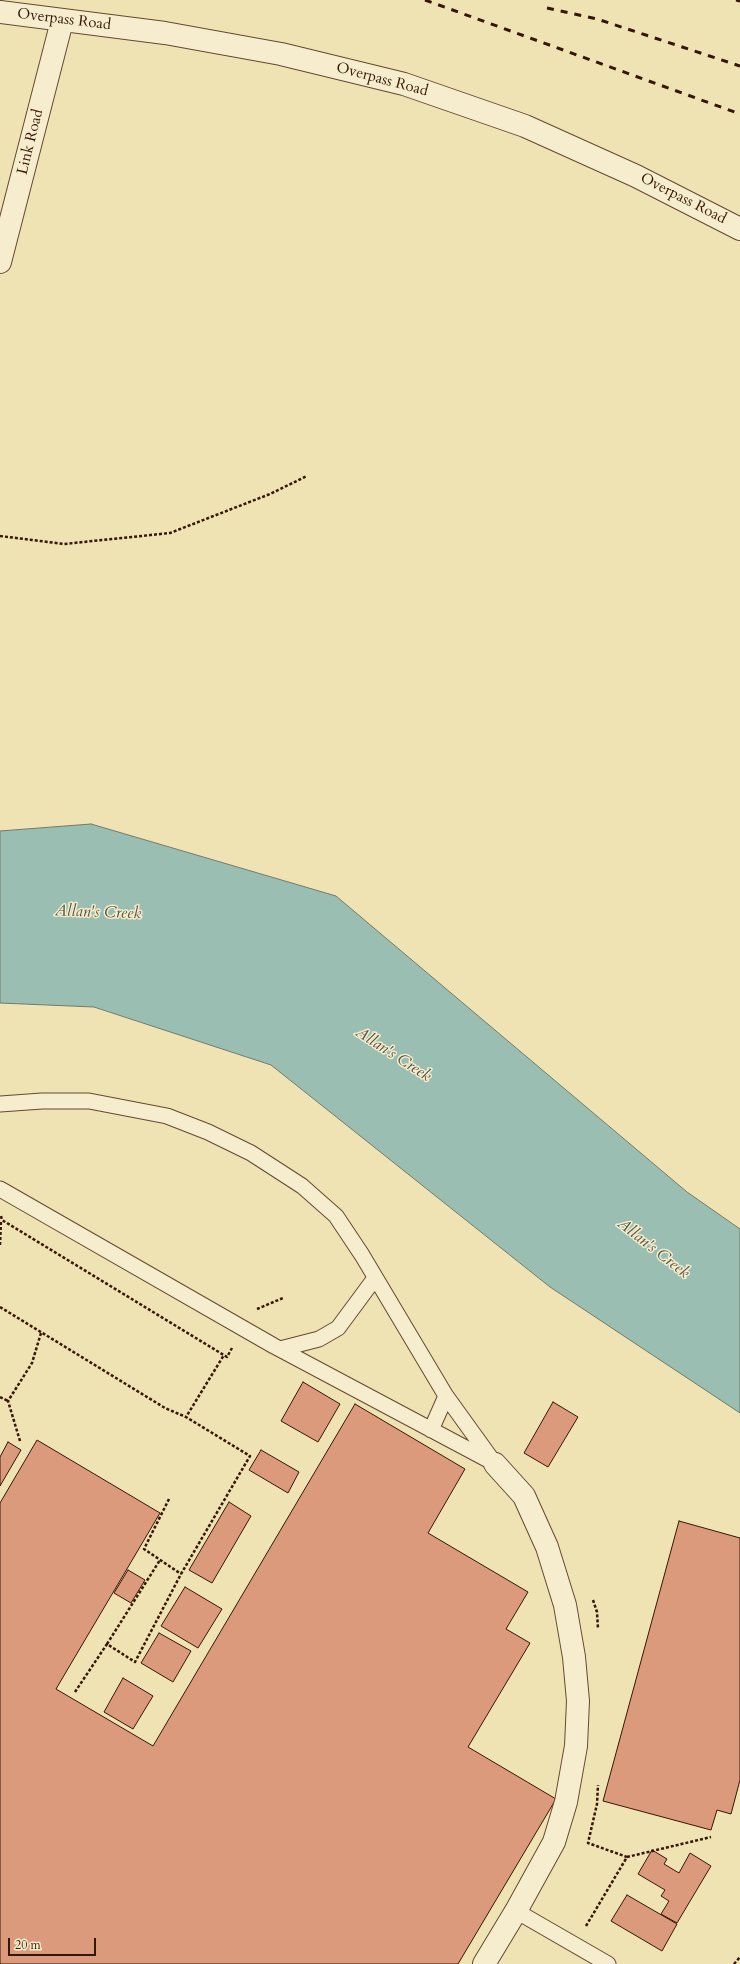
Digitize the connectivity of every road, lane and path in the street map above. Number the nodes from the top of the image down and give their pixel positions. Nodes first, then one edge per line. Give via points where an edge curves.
1 (0, 12) edge
2 (62, 21) junction
3 (740, 229) edge
4 (0, 262) edge
5 (307, 476) dead end
6 (0, 536) edge
7 (0, 1104) edge
8 (0, 1189) edge
9 (0, 1212) edge
10 (1, 1220) edge
11 (0, 1245) edge
12 (375, 1278) junction
13 (0, 1307) edge
14 (41, 1333) junction
15 (233, 1347) dead end
16 (280, 1349) junction
17 (224, 1355) junction
18 (446, 1396) junction
19 (0, 1397) edge
20 (8, 1401) junction
21 (186, 1417) junction
22 (431, 1430) junction
23 (20, 1441) dead end
24 (495, 1464) junction
25 (170, 1499) dead end
26 (160, 1560) junction
27 (181, 1574) junction
28 (591, 1597) dead end
29 (598, 1635) dead end
30 (107, 1644) junction
31 (75, 1692) dead end
32 (598, 1781) dead end
33 (711, 1837) dead end
34 (627, 1857) junction
35 (516, 1912) junction
36 (575, 1945) junction
37 (740, 1957) edge
38 (484, 1964) edge
39 (608, 1964) edge
40 (734, 1964) edge

1 - 2 street, Overpass Road
2 - 3 street, Overpass Road via 165,33 281,54 404,84 525,126 636,176
2 - 4 street, Link Road
5 - 6 path via 270,494 170,533 64,544
7 - 12 lane via 89,1101 167,1116 208,1132 251,1153 302,1186 336,1216
8 - 16 lane
9 - 10 path
10 - 11 path
10 - 17 path
12 - 16 lane via 338,1328 319,1339
12 - 18 lane
13 - 14 path
14 - 20 path via 32,1363
14 - 21 path via 165,1408
15 - 17 path via 227,1357
16 - 22 lane
17 - 21 path
18 - 22 lane
18 - 24 lane
19 - 20 path
20 - 23 path
21 - 27 path via 250,1456
22 - 24 lane
24 - 35 street via 524,1496 547,1547 565,1604 578,1701 576,1746 566,1802 554,1842
25 - 26 path via 144,1550
26 - 27 path
26 - 30 path
27 - 30 path via 135,1662
28 - 29 path via 597,1612
30 - 31 path
32 - 34 path via 597,1804 588,1843
33 - 34 path
34 - 36 path
35 - 36 lane
35 - 38 street
36 - 39 lane
37 - 40 path

